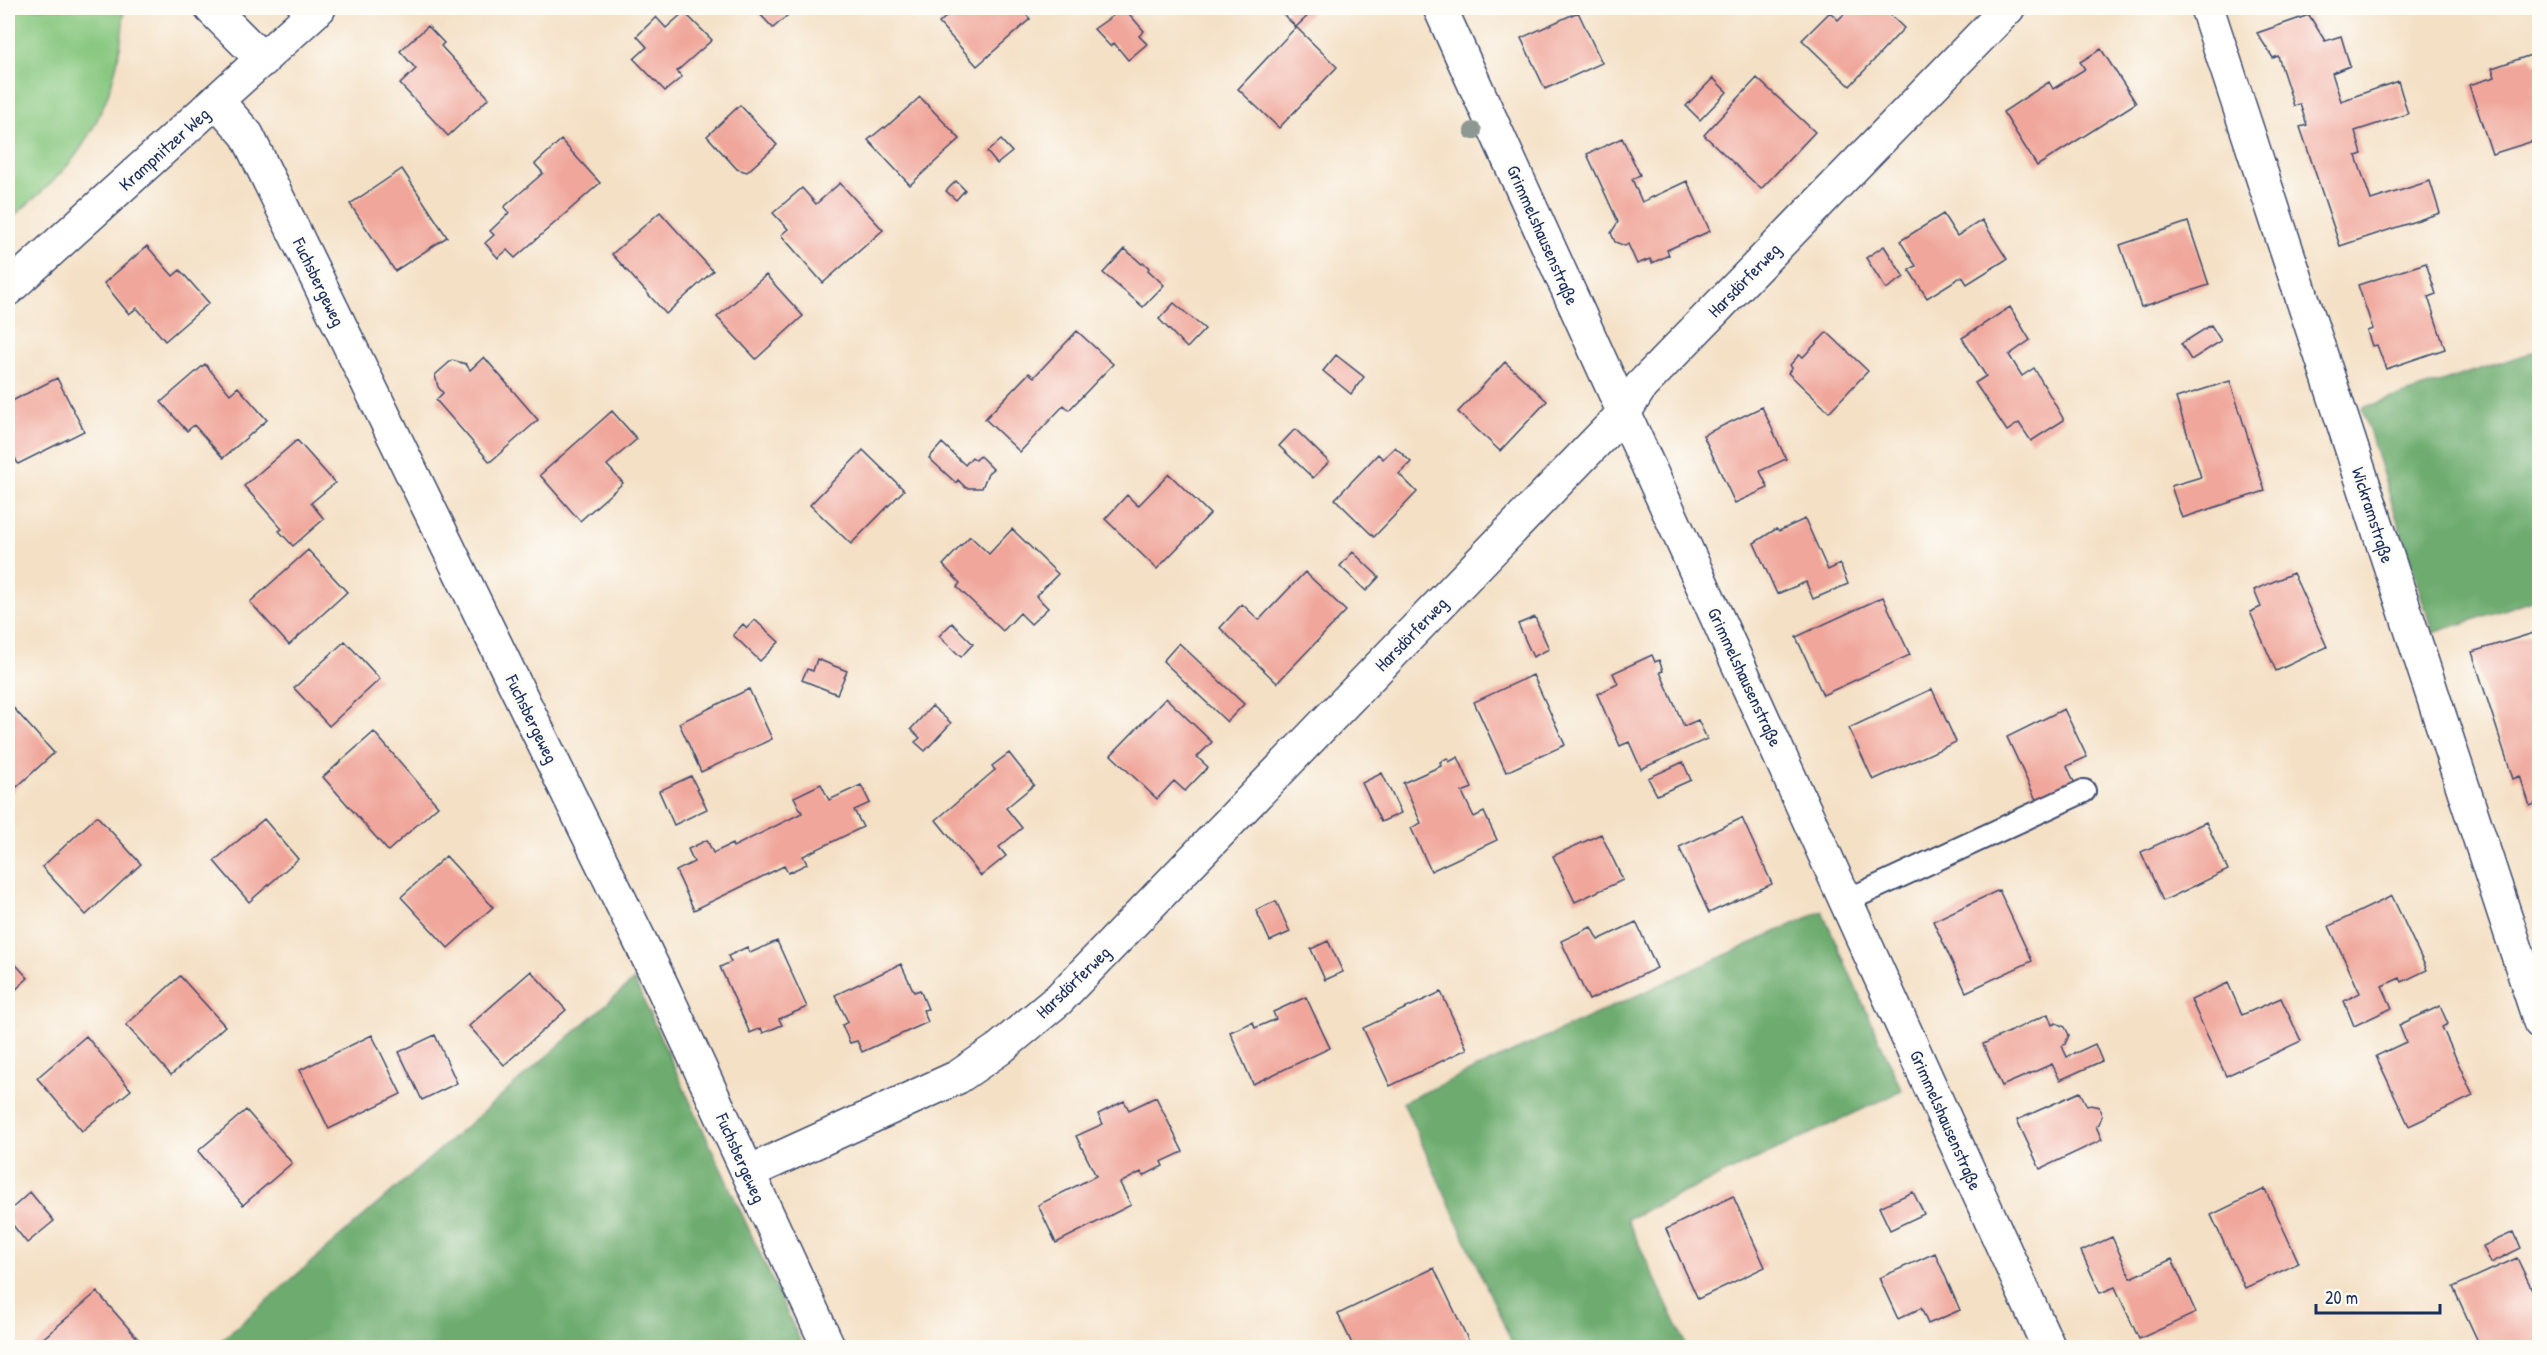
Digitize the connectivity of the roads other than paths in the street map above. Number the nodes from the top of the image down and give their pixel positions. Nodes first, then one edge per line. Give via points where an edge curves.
1 (211, 8) edge
2 (319, 8) edge
3 (1440, 8) edge
4 (2008, 8) edge
5 (2207, 8) edge
6 (262, 60) junction
7 (217, 101) junction
8 (8, 290) edge
9 (1624, 413) junction
10 (2084, 791) dead end
11 (1848, 900) junction
12 (2540, 1022) edge
13 (749, 1172) junction
14 (829, 1347) edge
15 (2049, 1347) edge

1 - 6 street
2 - 6 street, Krampnitzer Weg
3 - 9 street, Grimmelshausenstraße
4 - 9 street, Harsdörferweg via 1641,386
5 - 12 street, Wickramstraße
6 - 7 street, Krampnitzer Weg
7 - 8 street, Krampnitzer Weg
7 - 13 street, Fuchsbergeweg via 247,135
9 - 11 street, Grimmelshausenstraße
9 - 13 street, Harsdörferweg via 1058,1000 958,1077
10 - 11 lane
11 - 15 street, Grimmelshausenstraße
13 - 14 street, Fuchsbergeweg

